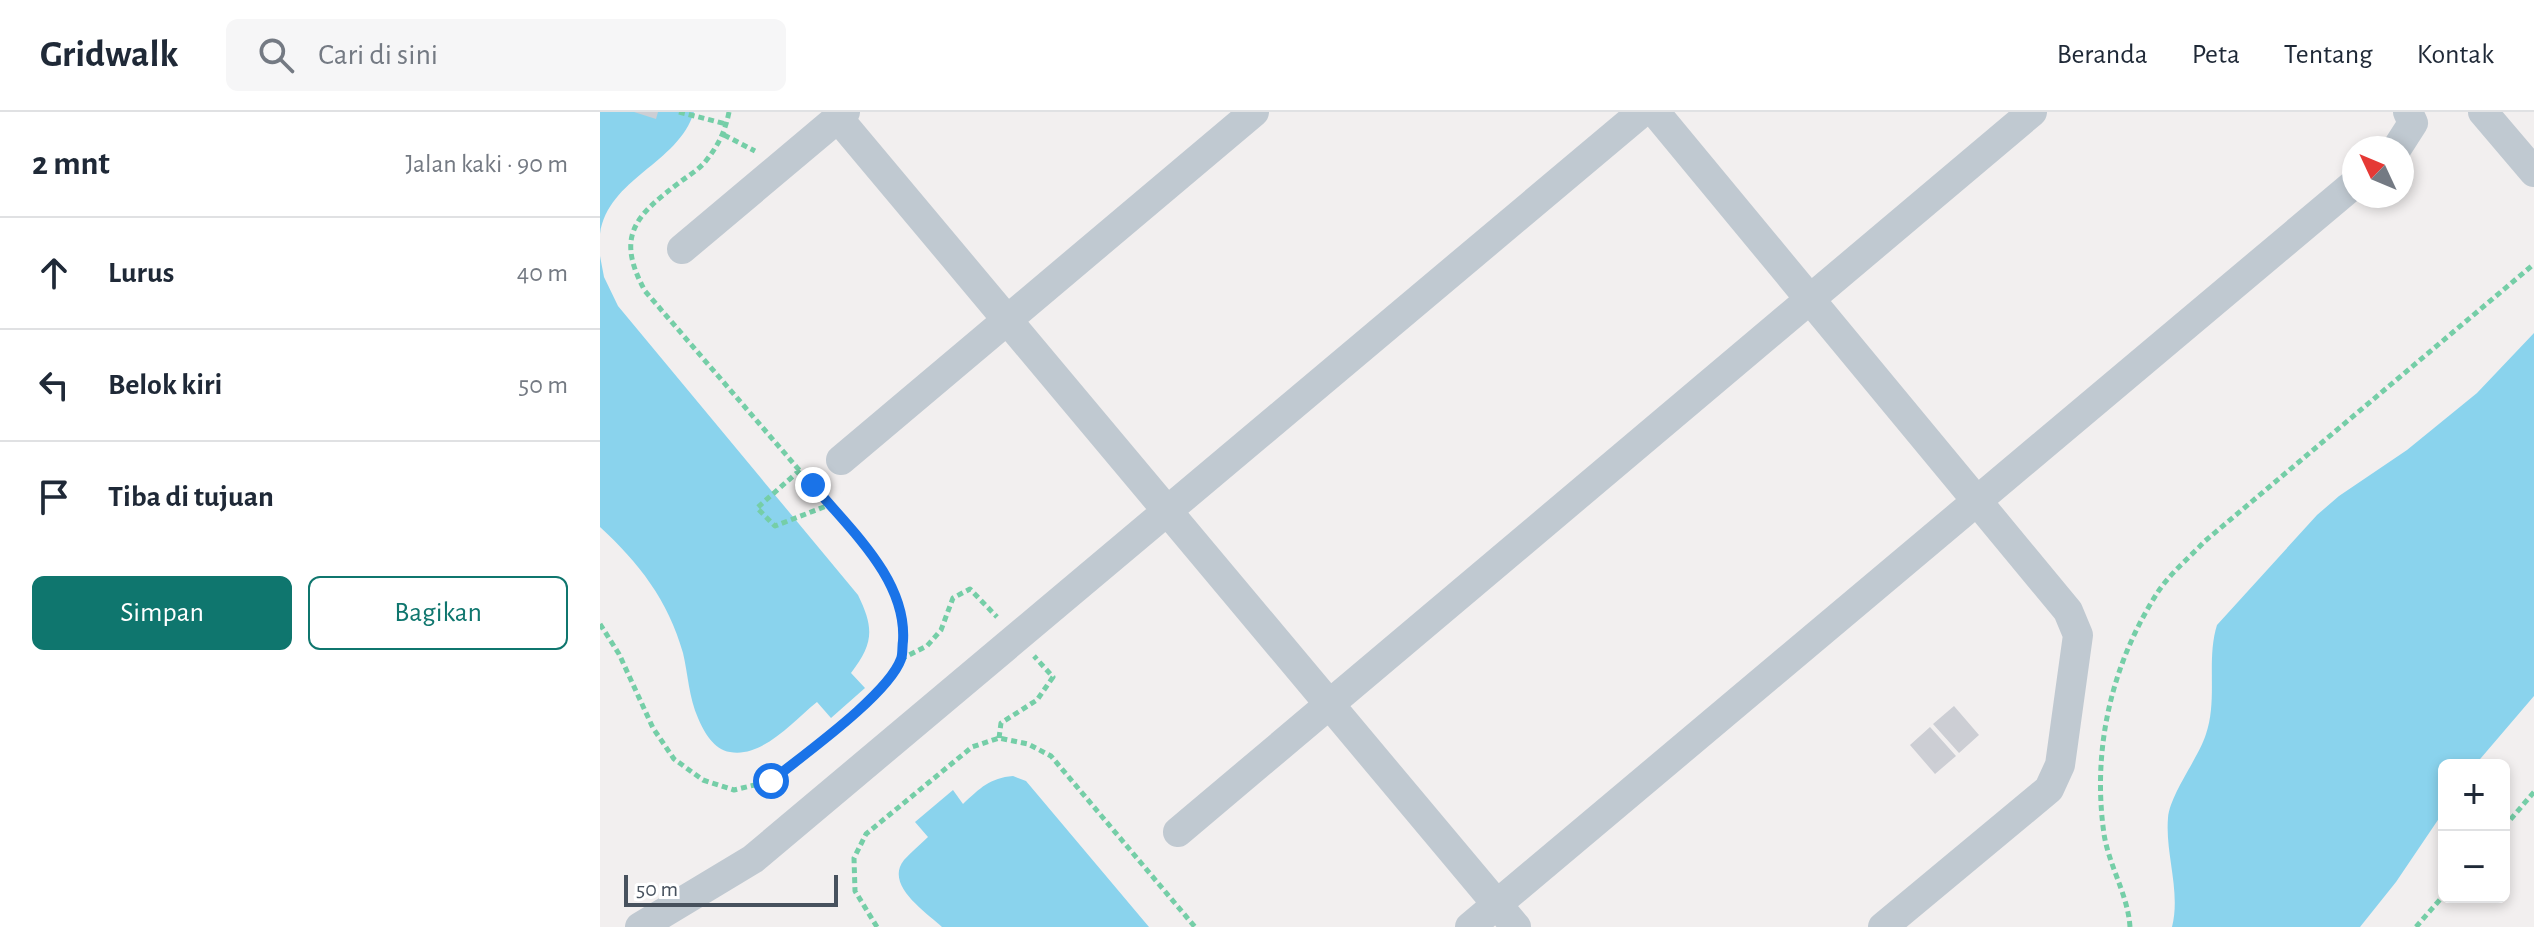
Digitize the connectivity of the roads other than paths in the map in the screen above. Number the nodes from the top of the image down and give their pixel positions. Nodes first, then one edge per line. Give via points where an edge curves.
1 (1254, 112) edge
2 (1642, 112) edge
3 (1655, 112) edge
4 (2032, 112) edge
5 (2408, 112) edge
6 (2483, 112) edge
7 (842, 115) edge
8 (2405, 136) edge
9 (2534, 172) edge
10 (2342, 194) edge
11 (682, 249) dead end
12 (1810, 299) junction
13 (1007, 320) junction
14 (841, 460) dead end
15 (1977, 502) junction
16 (1167, 511) junction
17 (1330, 705) junction
18 (1178, 832) dead end
19 (1507, 916) edge
20 (640, 927) edge
21 (1470, 927) edge
22 (1883, 927) edge

1 - 13 street
2 - 16 street
3 - 12 street
4 - 12 street
5 - 8 street via 2413,123
6 - 9 street
7 - 11 street
7 - 13 street
10 - 15 street
12 - 15 street
12 - 17 street
13 - 14 street
13 - 16 street
15 - 19 street
15 - 22 street via 2068,611 2078,635 2060,765 2049,789
16 - 17 street
16 - 20 street via 753,859
17 - 18 street
17 - 19 street
19 - 21 street

